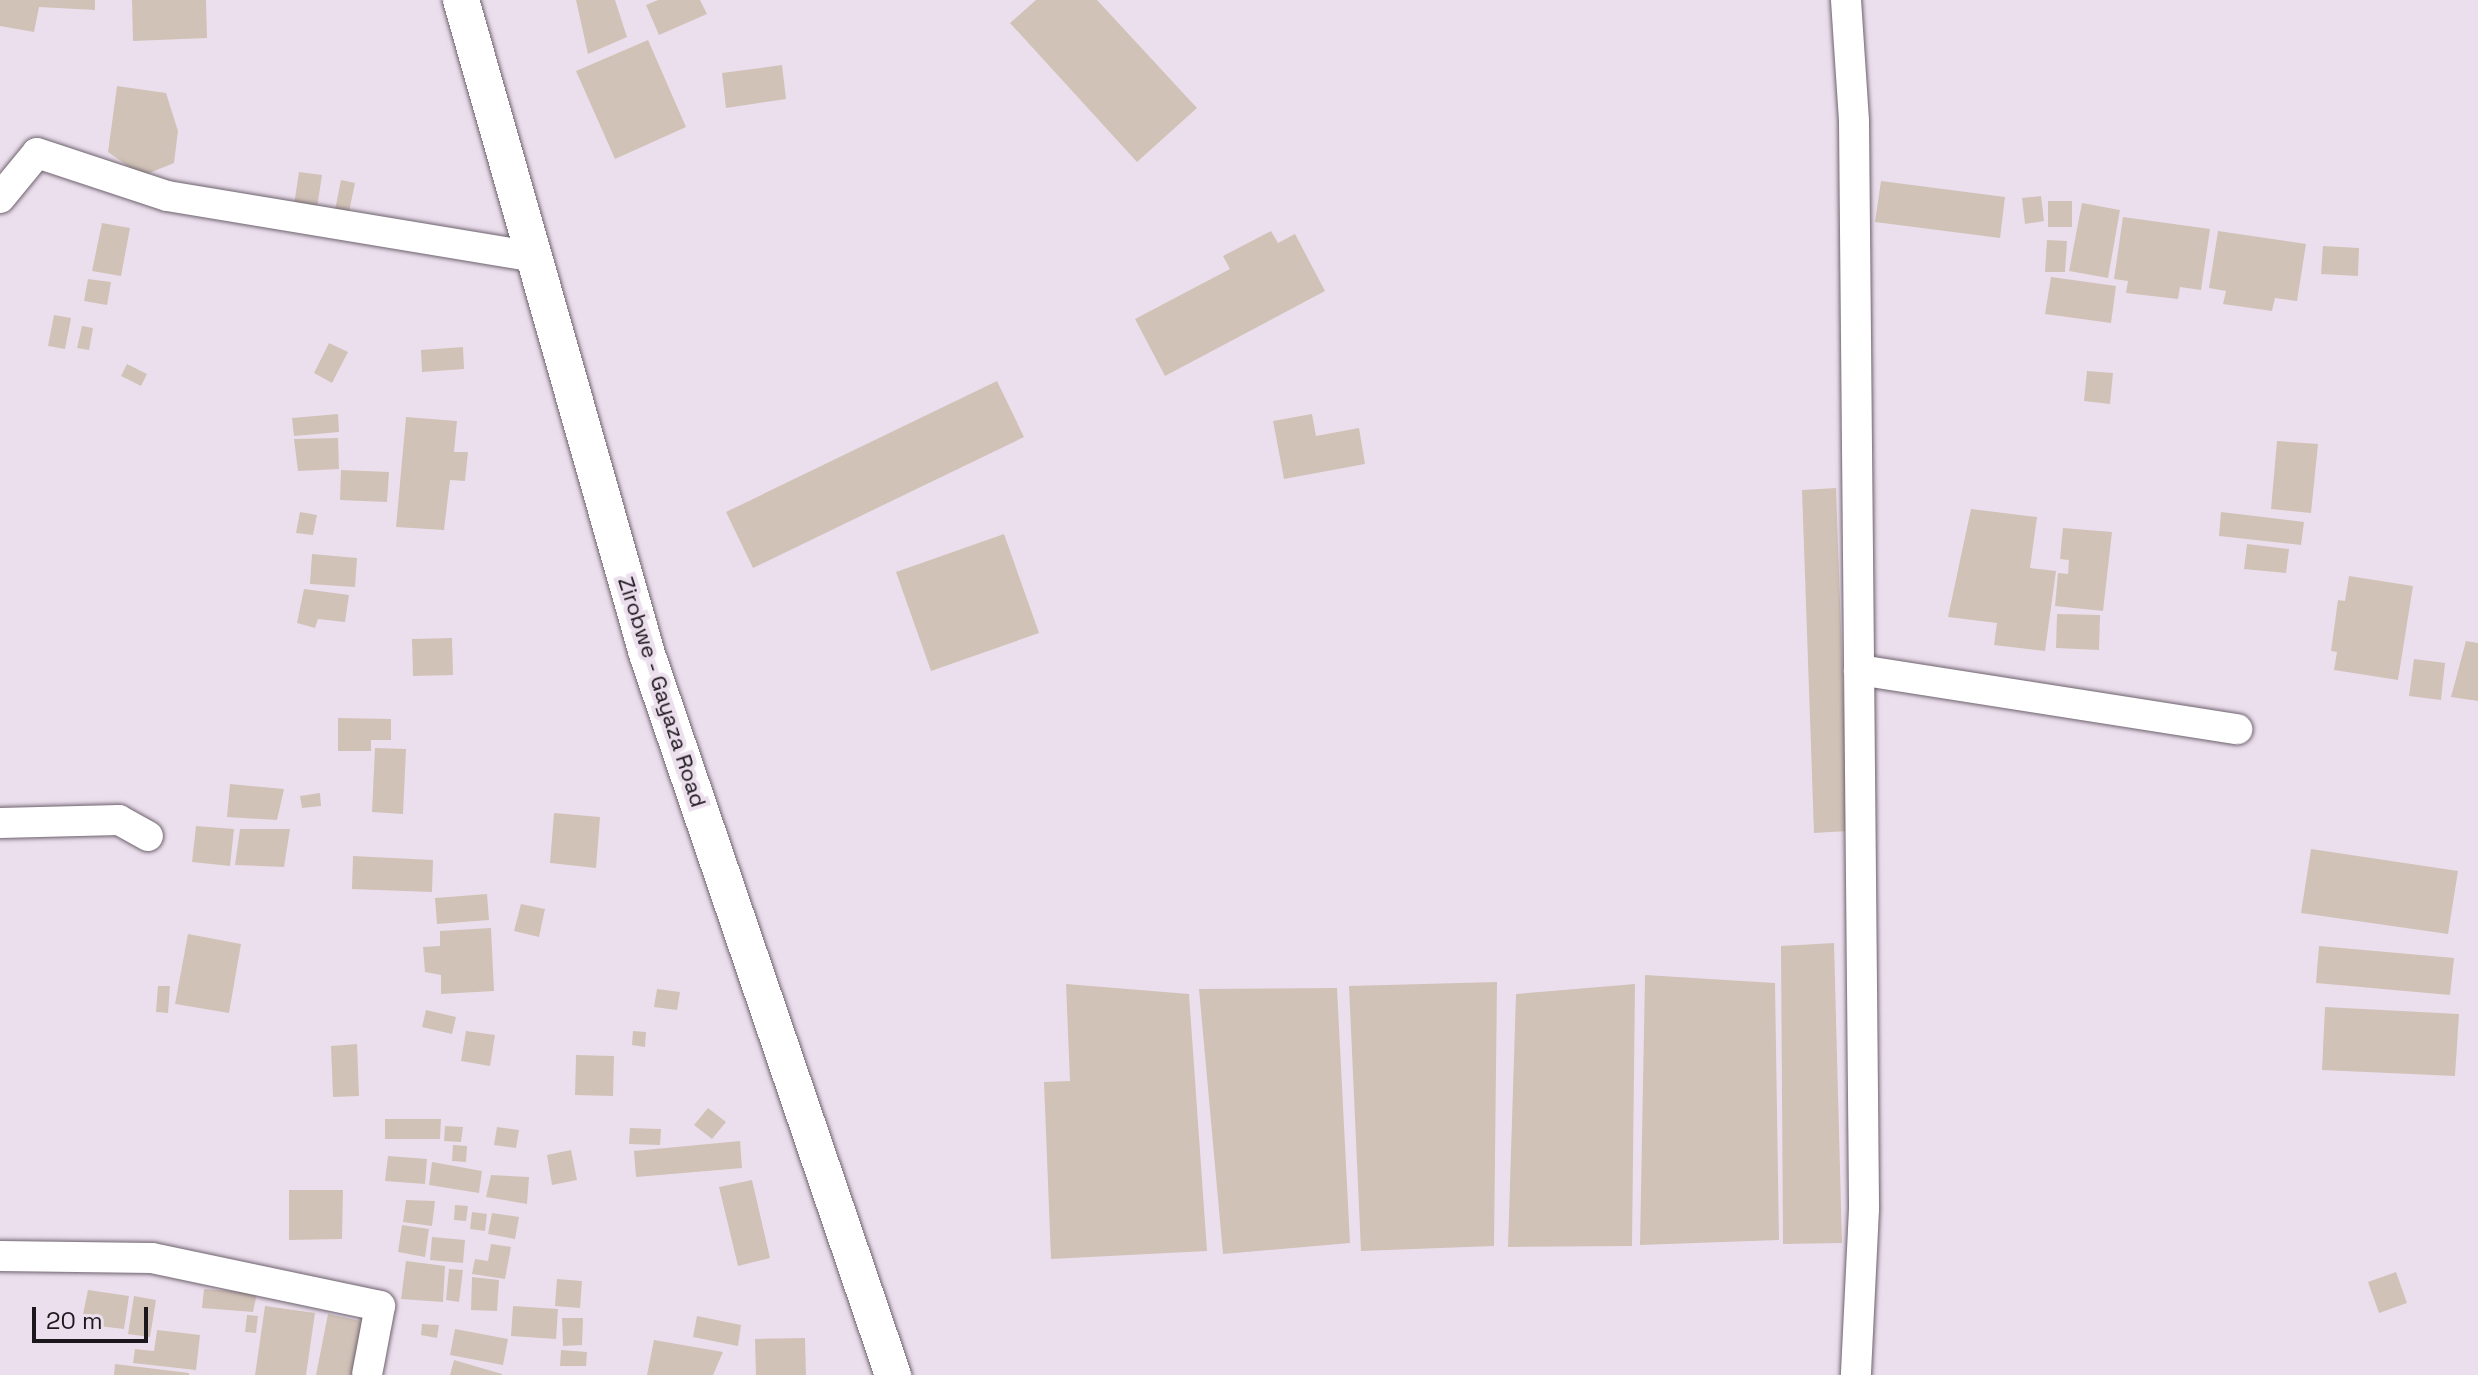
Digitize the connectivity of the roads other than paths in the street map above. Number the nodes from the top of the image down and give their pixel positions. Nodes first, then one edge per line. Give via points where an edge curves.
1 (461, 0) edge
2 (1846, 0) edge
3 (0, 198) edge
4 (534, 257) junction
5 (1859, 670) junction
6 (2237, 729) dead end
7 (0, 823) edge
8 (148, 836) dead end
9 (0, 1256) edge
10 (367, 1375) edge
11 (893, 1375) edge
12 (1856, 1375) edge

1 - 4 street, Zirobwe - Gayaza Road
2 - 5 street via 1854,122
3 - 4 street via 37,153 167,196
4 - 11 street, Zirobwe - Gayaza Road via 647,654
5 - 6 street
5 - 12 street via 1864,1209
7 - 8 street via 119,820
9 - 10 street via 152,1258 380,1306

